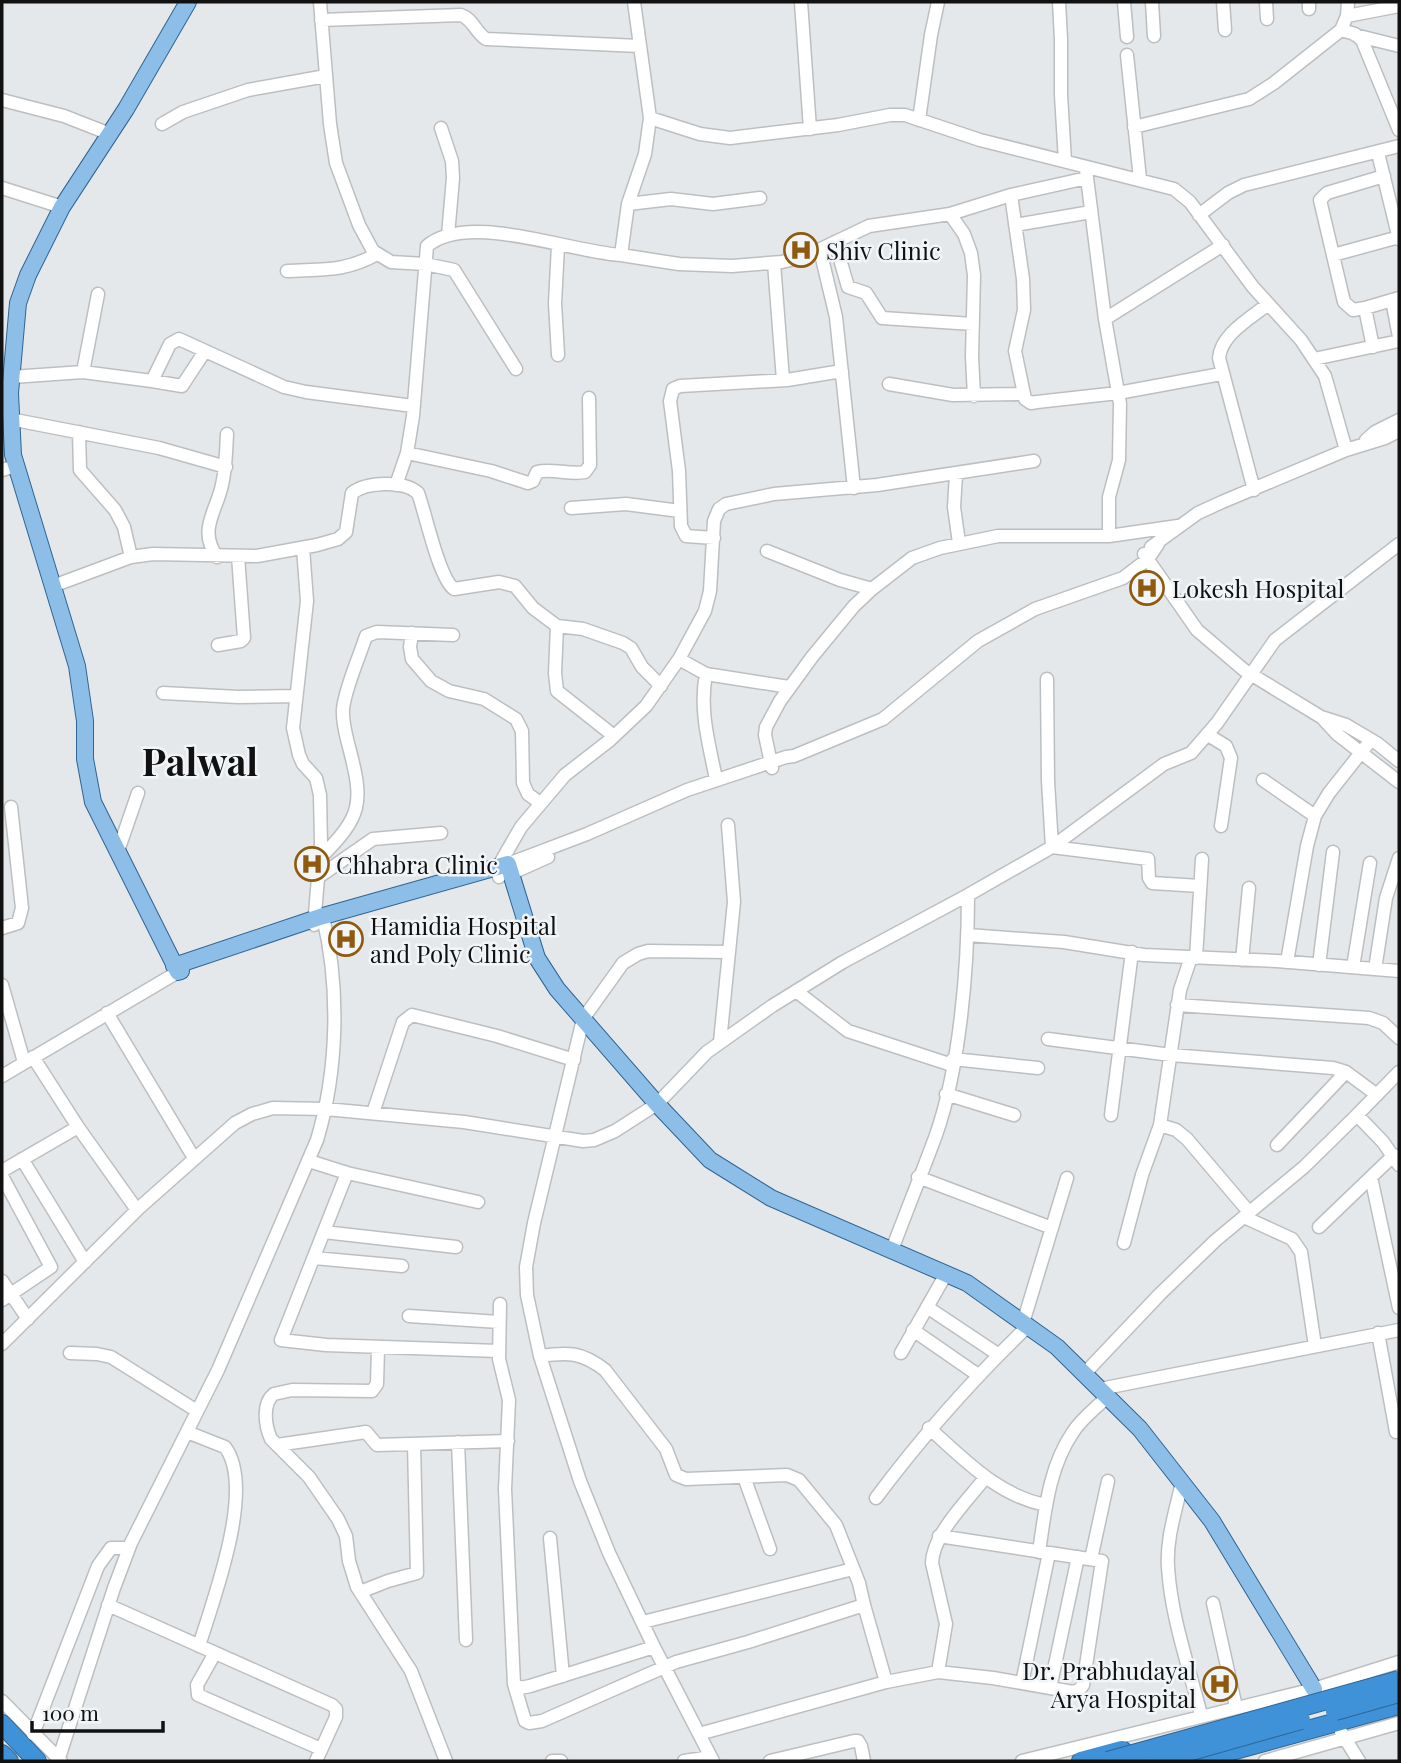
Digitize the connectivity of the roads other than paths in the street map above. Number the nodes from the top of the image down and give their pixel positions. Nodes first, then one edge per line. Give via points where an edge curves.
1 (188, 2) edge
2 (320, 2) edge
3 (634, 2) edge
4 (801, 2) edge
5 (938, 2) edge
6 (1059, 2) edge
7 (1124, 2) edge
8 (1152, 2) edge
9 (1223, 2) edge
10 (1266, 2) edge
11 (1348, 2) edge
12 (1399, 6) edge
13 (461, 8) edge
14 (1347, 16) junction
15 (1266, 19) dead end
16 (321, 20) junction
17 (1226, 30) dead end
18 (1341, 30) junction
19 (1355, 34) junction
20 (1154, 36) dead end
21 (1127, 37) dead end
22 (639, 46) junction
23 (1399, 46) edge
24 (1127, 55) dead end
25 (326, 75) junction
26 (2, 100) edge
27 (1396, 111) edge
28 (650, 118) junction
29 (919, 120) junction
30 (162, 124) dead end
31 (1134, 127) junction
32 (441, 128) dead end
33 (810, 129) junction
34 (1399, 130) edge
35 (110, 134) junction
36 (1399, 146) edge
37 (1378, 153) junction
38 (1065, 161) junction
39 (1087, 172) junction
40 (1384, 176) junction
41 (1140, 180) junction
42 (2, 187) edge
43 (1011, 195) junction
44 (760, 198) dead end
45 (628, 204) junction
46 (62, 207) junction
47 (1091, 212) junction
48 (950, 214) junction
49 (1199, 215) junction
50 (1015, 226) junction
51 (448, 235) junction
52 (1399, 238) edge
53 (835, 242) junction
54 (1223, 245) junction
55 (558, 246) junction
56 (820, 250) junction
57 (377, 254) junction
58 (621, 255) junction
59 (1333, 255) junction
60 (774, 263) junction
61 (425, 264) junction
62 (287, 271) dead end
63 (98, 294) dead end
64 (1396, 299) edge
65 (1268, 304) junction
66 (1365, 308) junction
67 (1105, 319) junction
68 (973, 324) junction
69 (1399, 339) edge
70 (1373, 347) junction
71 (205, 351) junction
72 (7, 353) edge
73 (558, 355) dead end
74 (1314, 359) junction
75 (516, 369) dead end
76 (842, 371) junction
77 (83, 372) junction
78 (1221, 374) junction
79 (783, 380) junction
80 (152, 381) junction
81 (889, 384) dead end
82 (8, 388) edge
83 (1118, 393) junction
84 (1023, 394) junction
85 (974, 396) junction
86 (589, 398) dead end
87 (413, 406) junction
88 (10, 419) junction
89 (1399, 420) edge
90 (1399, 431) edge
91 (79, 432) junction
92 (227, 434) dead end
93 (1364, 443) junction
94 (1346, 450) junction
95 (407, 453) junction
96 (1034, 461) dead end
97 (226, 467) junction
98 (9, 468) edge
99 (956, 474) junction
100 (396, 485) junction
101 (854, 488) junction
102 (1254, 490) junction
103 (571, 508) dead end
104 (680, 511) junction
105 (1178, 526) junction
106 (1109, 536) junction
107 (714, 538) junction
108 (959, 543) junction
109 (1399, 544) edge
110 (303, 548) junction
111 (767, 551) dead end
112 (217, 556) junction
113 (238, 556) junction
114 (1146, 556) junction
115 (131, 557) junction
116 (53, 586) junction
117 (872, 589) junction
118 (557, 626) junction
119 (412, 633) junction
120 (453, 635) dead end
121 (218, 645) dead end
122 (679, 659) junction
123 (706, 674) junction
124 (1252, 675) junction
125 (1047, 679) dead end
126 (661, 686) junction
127 (789, 687) junction
128 (163, 693) dead end
129 (296, 696) junction
130 (1321, 717) junction
131 (1208, 735) junction
132 (614, 736) junction
133 (1370, 740) junction
134 (1361, 752) junction
135 (1399, 761) edge
136 (771, 765) junction
137 (716, 779) junction
138 (1263, 780) dead end
139 (1399, 782) edge
140 (138, 793) dead end
141 (540, 803) junction
142 (11, 807) dead end
143 (1315, 816) junction
144 (728, 825) dead end
145 (1221, 826) dead end
146 (441, 833) dead end
147 (1052, 847) junction
148 (118, 851) junction
149 (1334, 852) dead end
150 (320, 858) junction
151 (1399, 858) edge
152 (1202, 859) dead end
153 (1370, 863) dead end
154 (504, 870) junction
155 (317, 878) junction
156 (1200, 886) junction
157 (1249, 888) dead end
158 (968, 895) junction
159 (318, 921) junction
160 (2, 928) edge
161 (968, 935) junction
162 (728, 952) junction
163 (1132, 952) junction
164 (1194, 957) junction
165 (1242, 960) junction
166 (1287, 962) junction
167 (1319, 965) junction
168 (1353, 967) junction
169 (176, 969) junction
170 (1375, 969) junction
171 (1399, 971) edge
172 (2, 985) edge
173 (796, 991) junction
174 (1177, 1005) junction
175 (107, 1013) junction
176 (583, 1020) junction
177 (1399, 1038) edge
178 (1048, 1039) dead end
179 (720, 1042) junction
180 (1120, 1048) junction
181 (1171, 1055) junction
182 (26, 1058) junction
183 (574, 1060) junction
184 (952, 1062) junction
185 (2, 1066) edge
186 (1038, 1068) dead end
187 (1346, 1072) junction
188 (1399, 1072) edge
189 (2, 1076) edge
190 (946, 1094) junction
191 (1377, 1095) junction
192 (657, 1104) junction
193 (326, 1109) junction
194 (373, 1113) junction
195 (1014, 1115) dead end
196 (1111, 1115) dead end
197 (1357, 1115) junction
198 (1160, 1125) junction
199 (78, 1127) junction
200 (555, 1137) junction
201 (1277, 1145) dead end
202 (194, 1158) junction
203 (22, 1160) junction
204 (1397, 1160) edge
205 (309, 1161) junction
206 (346, 1173) junction
207 (2, 1174) edge
208 (919, 1177) junction
209 (1371, 1177) junction
210 (1067, 1178) dead end
211 (478, 1202) dead end
212 (137, 1210) junction
213 (1246, 1215) junction
214 (1320, 1227) dead end
215 (1052, 1228) junction
216 (324, 1232) junction
217 (1124, 1243) dead end
218 (456, 1247) dead end
219 (892, 1250) junction
220 (314, 1258) junction
221 (85, 1262) junction
222 (402, 1266) dead end
223 (946, 1273) junction
224 (2, 1281) edge
225 (6, 1297) edge
226 (500, 1304) dead end
227 (927, 1307) junction
228 (1399, 1308) edge
229 (409, 1316) dead end
230 (28, 1319) junction
231 (499, 1322) junction
232 (1026, 1325) junction
233 (914, 1330) junction
234 (1399, 1330) edge
235 (1378, 1334) junction
236 (2, 1344) edge
237 (1315, 1346) junction
238 (378, 1348) junction
239 (498, 1351) junction
240 (70, 1353) dead end
241 (901, 1353) dead end
242 (999, 1354) junction
243 (540, 1356) junction
244 (1085, 1373) junction
245 (978, 1375) junction
246 (1103, 1393) junction
247 (197, 1410) junction
248 (929, 1428) junction
249 (187, 1432) junction
250 (1396, 1432) dead end
251 (508, 1441) junction
252 (458, 1442) junction
253 (414, 1444) junction
254 (276, 1445) junction
255 (744, 1477) junction
256 (985, 1478) junction
257 (1108, 1481) dead end
258 (1182, 1482) junction
259 (876, 1498) dead end
260 (1046, 1505) junction
261 (939, 1536) junction
262 (550, 1538) dead end
263 (129, 1548) junction
264 (770, 1549) dead end
265 (1044, 1553) junction
266 (1084, 1558) junction
267 (853, 1569) junction
268 (360, 1592) junction
269 (1213, 1603) dead end
270 (108, 1605) junction
271 (864, 1605) junction
272 (643, 1622) junction
273 (466, 1640) dead end
274 (199, 1646) junction
275 (654, 1647) junction
276 (215, 1653) junction
277 (1399, 1662) edge
278 (665, 1667) junction
279 (938, 1672) junction
280 (1399, 1674) edge
281 (563, 1676) junction
282 (1399, 1680) edge
283 (886, 1682) junction
284 (1022, 1683) junction
285 (514, 1684) junction
286 (1049, 1688) junction
287 (1399, 1693) edge
288 (1319, 1696) junction
289 (2, 1701) edge
290 (1399, 1705) edge
291 (1236, 1707) junction
292 (1201, 1716) junction
293 (1399, 1723) edge
294 (2, 1724) edge
295 (1341, 1730) junction
296 (2, 1734) edge
297 (33, 1734) junction
298 (699, 1734) junction
299 (2, 1754) edge
300 (319, 1755) edge
301 (712, 1759) edge
302 (9, 1761) edge
303 (28, 1761) edge
304 (37, 1761) edge
305 (59, 1761) edge
306 (446, 1761) edge
307 (552, 1761) edge
308 (561, 1761) edge
309 (684, 1761) edge
310 (770, 1761) edge
311 (864, 1761) edge
312 (1022, 1761) edge
313 (1081, 1761) edge
314 (1108, 1761) edge
315 (1156, 1761) edge
316 (1195, 1761) edge
317 (1265, 1761) edge
318 (1359, 1761) edge

1 - 35 main road
2 - 16 street
3 - 22 street
4 - 33 street
5 - 29 street
6 - 38 street
7 - 21 street
8 - 20 street
9 - 17 street
10 - 15 street
11 - 14 street
12 - 14 street
13 - 16 street
13 - 22 street via 486,39
14 - 18 street
16 - 25 street
18 - 19 street
18 - 31 street via 1249,99
19 - 23 street
19 - 27 street
22 - 28 street
24 - 31 street
25 - 30 street via 248,90
25 - 57 street via 336,163 359,225
26 - 35 street
27 - 34 street
28 - 33 street via 730,138
28 - 45 street via 645,154
29 - 33 street via 890,115
29 - 38 street
31 - 41 street
32 - 51 street via 452,160
35 - 46 main road
36 - 37 street
37 - 40 street
37 - 49 street via 1244,185
38 - 39 street
39 - 41 street
39 - 43 street
39 - 47 street
40 - 52 street
40 - 59 street via 1322,197
41 - 49 street via 1174,189
42 - 46 street
43 - 48 street
43 - 50 street
44 - 45 street via 713,204 671,199
45 - 58 street
46 - 72 main road via 18,303
47 - 50 street
47 - 67 street
48 - 53 street via 869,226
48 - 68 street via 971,253
49 - 54 street
50 - 84 street via 1024,310 1015,345
51 - 55 street via 495,231
51 - 61 street via 427,246
52 - 59 street
53 - 56 street
53 - 68 street via 848,287 866,293 883,318
54 - 65 street
54 - 67 street
55 - 58 street
55 - 73 street
56 - 60 street
56 - 76 street via 836,317
57 - 61 street via 391,262
57 - 62 street via 344,268
58 - 60 street via 679,264
59 - 66 street via 1344,302 1353,310
60 - 79 street
61 - 75 street via 449,267 458,274
61 - 87 street
63 - 77 street
64 - 66 street
64 - 69 street
65 - 74 street
65 - 78 street via 1222,343
66 - 70 street
67 - 83 street
68 - 85 street
69 - 70 street
70 - 74 street
71 - 80 street via 182,386
71 - 80 street via 173,341
71 - 87 street via 284,387
72 - 82 main road
74 - 94 street via 1325,376
76 - 79 street
76 - 101 street
77 - 80 street
77 - 82 street
78 - 83 street
78 - 102 street
79 - 104 street via 673,389 670,401
81 - 85 street
82 - 88 main road
83 - 84 street via 1031,402
83 - 106 street via 1119,460 1109,497
84 - 85 street
86 - 95 street via 590,465 585,472 537,472 527,483
87 - 95 street
88 - 91 street
88 - 98 main road
89 - 93 street
90 - 93 street
91 - 97 street
91 - 115 street via 80,470 115,510
92 - 97 street
93 - 94 street
94 - 102 street
95 - 100 street
96 - 99 street
97 - 112 street via 208,528
98 - 116 main road
99 - 101 street
99 - 108 street
100 - 110 street via 355,490 346,532 338,539
100 - 118 street via 418,493 449,585 454,589 499,582 515,586 533,608
101 - 107 street via 774,494 726,504 716,513
102 - 105 street
103 - 104 street via 626,504
104 - 107 street via 686,536
105 - 106 street
105 - 114 street
106 - 108 street via 998,536
107 - 122 street via 705,611
108 - 117 street via 912,558
109 - 124 street via 1275,640
110 - 113 street
110 - 129 street via 307,601
111 - 117 street
112 - 113 street
112 - 115 street
113 - 121 street via 244,638
114 - 124 street via 1197,630
114 - 136 street via 1123,578 1035,609 978,641 893,712
115 - 116 street
116 - 148 main road via 77,666 88,782
117 - 127 street
118 - 126 street via 583,629 631,648
118 - 132 street via 557,691
119 - 120 street
119 - 141 street via 412,659 431,681 449,691 484,699 516,719 522,731 523,783
119 - 150 street via 366,636 343,708 356,775 356,808 352,821
122 - 123 street
122 - 126 street
123 - 127 street
123 - 137 street via 704,717
124 - 130 street
124 - 131 street
125 - 147 street
126 - 132 street
127 - 136 street via 767,722
128 - 129 street
129 - 150 street via 295,742 303,764 316,778 320,795
130 - 133 street
130 - 134 street
131 - 145 street via 1226,746 1231,758
131 - 147 street via 1191,753 1164,764
132 - 141 street via 565,775
133 - 134 street
133 - 135 street
134 - 139 street
134 - 143 street
136 - 137 street
136 - 154 street
137 - 154 street
138 - 143 street
140 - 148 street
141 - 154 street via 521,827
142 - 160 street via 22,908 18,923
143 - 166 street
144 - 162 street via 734,902
146 - 155 street via 373,839
147 - 156 street via 1149,859 1152,883
147 - 158 street
148 - 169 main road
149 - 167 street
150 - 155 street
151 - 170 street via 1386,898
152 - 156 street
153 - 168 street
154 - 159 main road
154 - 176 main road via 537,958
155 - 159 street
156 - 164 street
157 - 165 street
158 - 161 street
158 - 173 street
159 - 169 main road
159 - 193 street via 329,942 333,990
161 - 163 street
161 - 184 street
162 - 176 street via 638,954 622,963
162 - 179 street
163 - 164 street
163 - 180 street
164 - 165 street
164 - 174 street
165 - 166 street
166 - 167 street
167 - 168 street
168 - 170 street
169 - 175 street
169 - 182 street
170 - 171 street
172 - 182 street
173 - 179 street
173 - 184 street via 848,1031
174 - 177 street via 1368,1018 1383,1023
174 - 181 street
175 - 182 street
175 - 202 street
176 - 183 street
176 - 192 main road
178 - 180 street
179 - 192 street
180 - 181 street
180 - 196 street
181 - 187 street via 1312,1065
181 - 198 street
182 - 185 street
182 - 189 street
182 - 199 street
183 - 194 street via 412,1015 403,1022
183 - 200 street
184 - 186 street
184 - 190 street
187 - 191 street
187 - 201 street
188 - 191 street
190 - 195 street
190 - 208 street
191 - 197 street
192 - 200 street via 594,1140
192 - 219 main road via 710,1160 771,1198
193 - 194 street
193 - 202 street via 273,1108 252,1114
193 - 205 street
194 - 200 street
197 - 204 street
197 - 213 street
198 - 213 street via 1188,1139
198 - 217 street
199 - 203 street
199 - 212 street
200 - 243 street via 526,1267
202 - 212 street
203 - 207 street
203 - 221 street
204 - 209 street
205 - 206 street
205 - 247 street
206 - 211 street
206 - 216 street
207 - 225 street via 51,1265
208 - 215 street
208 - 219 street
209 - 214 street
209 - 228 street
210 - 215 street
212 - 221 street
213 - 237 street via 1292,1239 1301,1252
213 - 244 street via 1160,1294
215 - 232 street
216 - 218 street
216 - 220 street
219 - 223 main road
220 - 222 street
220 - 238 street via 281,1340
221 - 230 street
223 - 227 street
223 - 232 main road
224 - 225 street
225 - 230 street
226 - 231 street
227 - 233 street
227 - 242 street
229 - 231 street
230 - 236 street
231 - 239 street
232 - 242 street
232 - 244 main road
233 - 241 street
233 - 245 street
234 - 235 street
235 - 237 street
235 - 250 street
237 - 246 street
238 - 239 street
238 - 254 street via 373,1391 292,1390 268,1398 267,1432
239 - 251 street via 509,1400
240 - 247 street via 111,1357
242 - 245 street
243 - 255 street via 573,1353 605,1370 666,1450 672,1469 681,1478
243 - 272 street via 580,1481
244 - 246 main road
245 - 248 street
246 - 258 main road via 1140,1429
246 - 260 street via 1060,1455
247 - 249 street
248 - 256 street
248 - 259 street
249 - 263 street
249 - 274 street via 225,1447 236,1494 230,1536
251 - 252 street
251 - 285 street via 506,1518
252 - 253 street
252 - 273 street
253 - 254 street via 377,1445 366,1432
253 - 268 street via 417,1573
254 - 268 street via 309,1477 338,1519
255 - 264 street
255 - 267 street via 787,1475 799,1480 836,1525
256 - 260 street via 1016,1496
256 - 261 street
257 - 266 street
258 - 288 main road via 1212,1521
258 - 292 street via 1169,1538 1168,1566
260 - 265 street
261 - 265 street
261 - 279 street via 932,1563 946,1624
262 - 281 street
263 - 270 street
263 - 297 street via 111,1548 98,1566
265 - 266 street
265 - 284 street
266 - 286 street
266 - 286 street via 1102,1560 1103,1564 1083,1685 1077,1691
267 - 271 street
267 - 272 street
268 - 306 street via 411,1671
269 - 291 street
270 - 274 street
270 - 305 street
271 - 278 street
271 - 283 street
272 - 275 street
274 - 276 street
275 - 278 street
275 - 281 street
276 - 300 street via 197,1685 198,1695
276 - 300 street via 334,1707 336,1717
277 - 288 street
278 - 285 street via 534,1723 522,1717
278 - 298 street
279 - 283 street
279 - 284 street
280 - 288 highway
281 - 285 street via 520,1688
282 - 288 highway, bridge
283 - 298 street
284 - 286 street
287 - 315 highway, bridge
288 - 291 street
288 - 295 street
288 - 313 highway
288 - 314 highway, bridge
289 - 297 street
290 - 295 highway
291 - 292 street
292 - 312 street
293 - 295 street
294 - 304 highway
295 - 316 highway
295 - 317 street
295 - 318 street
296 - 303 highway
297 - 305 street
298 - 301 street
299 - 302 highway
301 - 309 street
307 - 308 street
310 - 311 street via 854,1741 861,1746

